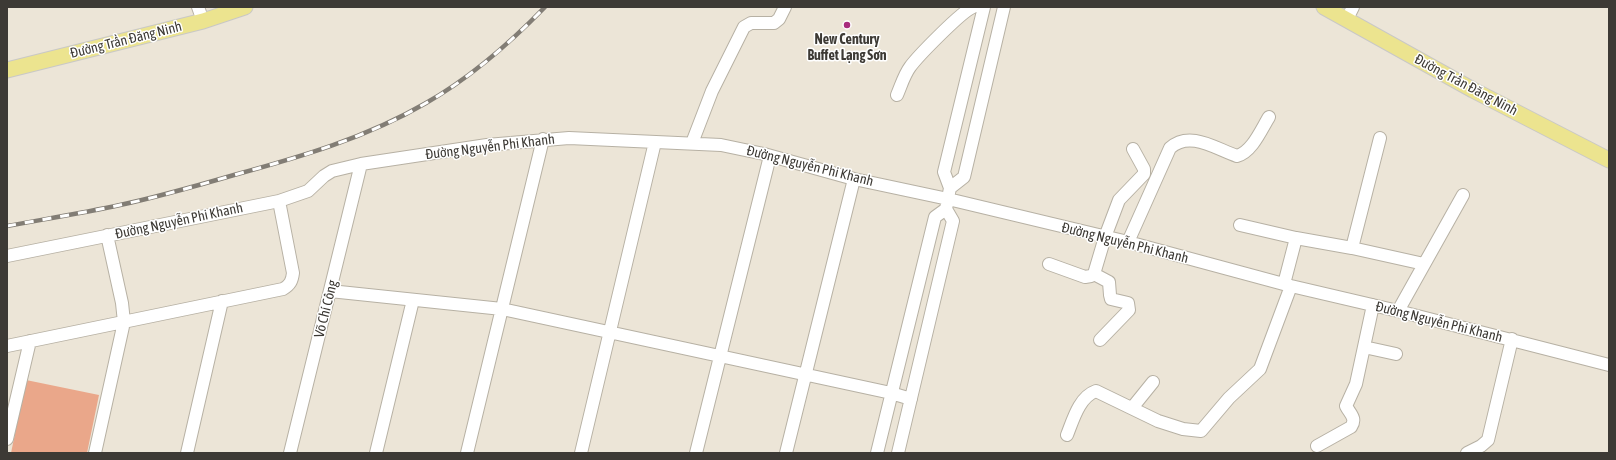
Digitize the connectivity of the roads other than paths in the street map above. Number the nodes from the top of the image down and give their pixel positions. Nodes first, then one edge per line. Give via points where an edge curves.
1 (245, 7) edge
2 (785, 7) edge
3 (971, 7) edge
4 (984, 7) edge
5 (1004, 7) edge
6 (1324, 7) edge
7 (1350, 13) edge
8 (200, 14) edge
9 (7, 70) edge
10 (897, 95) dead end
11 (1269, 117) dead end
12 (1380, 138) dead end
13 (543, 139) junction
14 (655, 142) junction
15 (692, 143) junction
16 (1132, 149) dead end
17 (770, 156) junction
18 (1609, 160) edge
19 (361, 164) junction
20 (854, 179) junction
21 (1463, 195) dead end
22 (948, 199) junction
23 (279, 200) junction
24 (1240, 225) dead end
25 (108, 235) junction
26 (1105, 237) junction
27 (1296, 238) junction
28 (1128, 242) junction
29 (1352, 248) junction
30 (7, 256) edge
31 (1048, 264) dead end
32 (1424, 264) junction
33 (1094, 274) junction
34 (1288, 285) junction
35 (330, 291) junction
36 (413, 300) junction
37 (222, 302) junction
38 (1373, 305) junction
39 (502, 309) junction
40 (1398, 310) junction
41 (124, 322) junction
42 (610, 332) junction
43 (1512, 339) junction
44 (1100, 340) dead end
45 (30, 341) junction
46 (7, 346) edge
47 (1364, 347) junction
48 (1396, 354) dead end
49 (720, 356) junction
50 (1609, 365) edge
51 (806, 374) junction
52 (1153, 382) dead end
53 (892, 393) junction
54 (911, 398) junction
55 (1132, 408) junction
56 (1066, 435) dead end
57 (7, 439) edge
58 (1317, 446) dead end
59 (95, 453) edge
60 (187, 453) edge
61 (290, 453) edge
62 (376, 453) edge
63 (467, 453) edge
64 (581, 453) edge
65 (696, 453) edge
66 (786, 453) edge
67 (877, 453) edge
68 (898, 453) edge
69 (1467, 453) edge

1 - 8 main road, Đường Trần Đăng Ninh
2 - 15 street via 774,23 751,23 744,27 712,91
3 - 10 street via 910,67
4 - 22 street via 944,172
5 - 22 street via 964,177
6 - 7 main road, Đường Trần Đăng Ninh
7 - 18 main road, Đường Trần Đăng Ninh via 1473,90
8 - 9 main road, Đường Trần Đăng Ninh
11 - 28 street via 1242,155 1237,156 1196,141 1180,141 1174,144
12 - 29 street
13 - 14 street, Đường Nguyễn Phi Khanh via 595,138
13 - 19 street, Đường Nguyễn Phi Khanh
13 - 39 street
14 - 15 street, Đường Nguyễn Phi Khanh
14 - 42 street
15 - 17 street, Đường Nguyễn Phi Khanh via 736,148
16 - 26 street via 1144,169 1144,174 1119,200
17 - 20 street, Đường Nguyễn Phi Khanh
17 - 49 street
19 - 23 street, Đường Nguyễn Phi Khanh via 332,171 308,191
19 - 35 street, Võ Chí Công
20 - 22 street, Đường Nguyễn Phi Khanh
20 - 51 street
21 - 32 street
22 - 26 street, Đường Nguyễn Phi Khanh
22 - 53 street via 935,217
22 - 54 street via 953,221
23 - 25 street, Đường Nguyễn Phi Khanh
23 - 37 street via 293,273 290,283 283,289
24 - 27 street
25 - 30 street, Đường Nguyễn Phi Khanh
25 - 41 street
26 - 28 street, Đường Nguyễn Phi Khanh
26 - 33 street
27 - 29 street
27 - 34 street
28 - 34 street, Đường Nguyễn Phi Khanh
29 - 32 street
31 - 33 street via 1086,277
32 - 40 street
33 - 44 street via 1109,282 1111,299 1128,303 1130,306
34 - 38 street, Đường Nguyễn Phi Khanh
34 - 55 street via 1260,369 1229,398 1204,429 1192,431 1173,426
35 - 36 street
35 - 61 street, Võ Chí Công
36 - 39 street
36 - 62 street
37 - 41 street
37 - 60 street
38 - 40 street, Đường Nguyễn Phi Khanh
38 - 47 street
39 - 42 street
39 - 63 street
40 - 43 street, Đường Nguyễn Phi Khanh
41 - 45 street
41 - 59 street
42 - 49 street
42 - 64 street
43 - 50 street, Đường Nguyễn Phi Khanh
43 - 69 street via 1488,440
45 - 46 street
45 - 57 street
47 - 48 street
47 - 58 street via 1356,384 1346,406 1354,417 1353,423 1351,427
49 - 51 street
49 - 65 street
51 - 53 street
51 - 66 street
52 - 55 street
53 - 54 street
53 - 67 street
54 - 68 street
55 - 56 street via 1099,391 1093,391 1081,404

